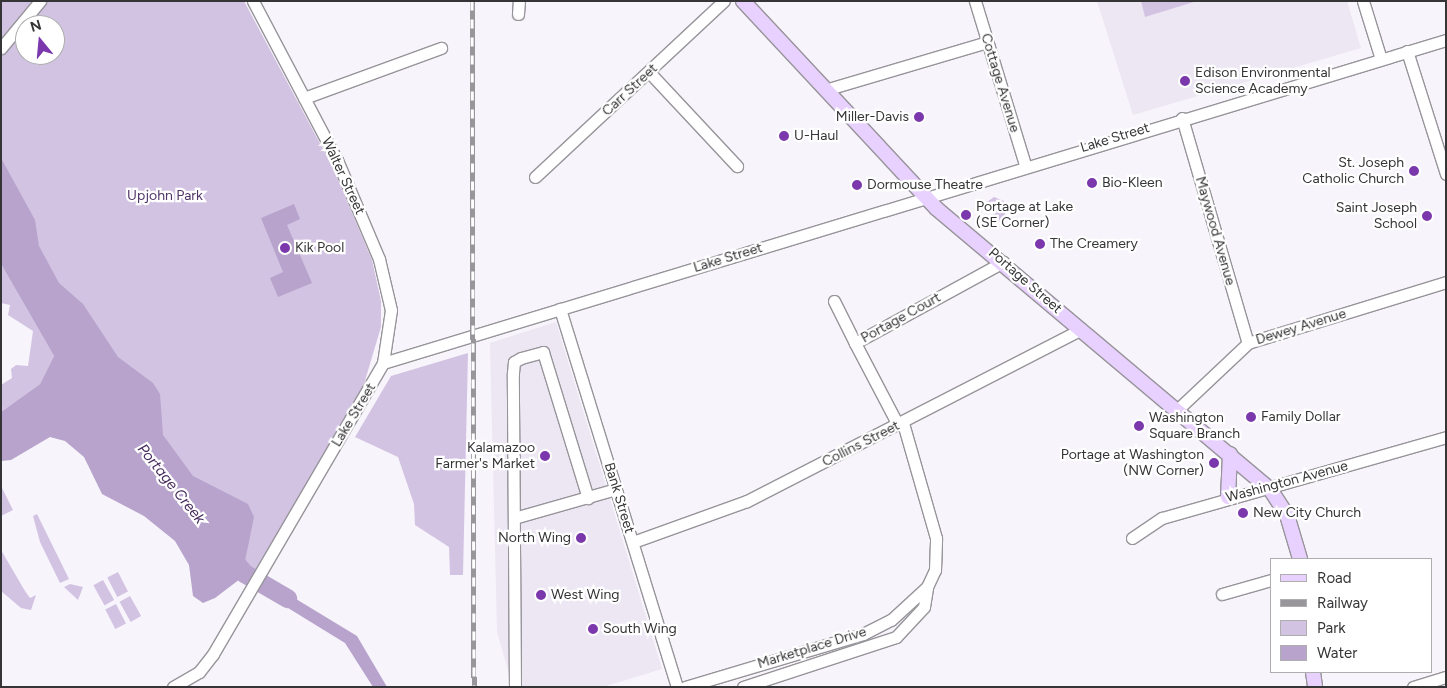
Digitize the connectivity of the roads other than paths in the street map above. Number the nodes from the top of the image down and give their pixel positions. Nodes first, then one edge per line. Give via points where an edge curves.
1 (40, 1) edge
2 (253, 1) edge
3 (518, 1) edge
4 (724, 1) edge
5 (743, 1) edge
6 (975, 1) edge
7 (1363, 1) edge
8 (518, 14) dead end
9 (1446, 40) edge
10 (987, 42) junction
11 (1, 48) edge
12 (441, 48) dead end
13 (1407, 51) junction
14 (1381, 59) junction
15 (649, 72) junction
16 (825, 90) junction
17 (304, 98) junction
18 (1182, 118) junction
19 (1025, 165) junction
20 (737, 166) dead end
21 (1446, 174) edge
22 (535, 177) dead end
23 (925, 196) junction
24 (1003, 262) junction
25 (1446, 282) edge
26 (834, 301) dead end
27 (560, 309) junction
28 (1081, 329) junction
29 (855, 343) junction
30 (1248, 343) junction
31 (382, 363) junction
32 (1177, 410) junction
33 (901, 424) junction
34 (1446, 437) edge
35 (1230, 454) junction
36 (616, 489) junction
37 (1270, 489) junction
38 (1228, 497) junction
39 (588, 498) junction
40 (514, 518) junction
41 (1132, 538) dead end
42 (633, 542) junction
43 (1300, 558) edge
44 (1270, 580) edge
45 (927, 587) junction
46 (1222, 594) dead end
47 (1313, 673) edge
48 (1446, 677) edge
49 (173, 687) edge
50 (515, 687) edge
51 (677, 687) edge
52 (685, 687) edge
53 (743, 687) edge
54 (1315, 687) edge
55 (1413, 687) edge

1 - 11 street
2 - 17 street, Walter Street
3 - 8 street
4 - 15 street, Carr Street
5 - 16 main road, Portage Street
6 - 10 street, Cottage Avenue
7 - 14 street
9 - 13 street, Lake Street
10 - 16 street
10 - 19 street, Cottage Avenue
12 - 17 street
13 - 14 street, Lake Street
13 - 21 street
14 - 18 street, Lake Street
15 - 20 street
15 - 22 street, Carr Street
16 - 23 main road, Portage Street
17 - 31 street, Walter Street via 348,183 385,278 390,322
18 - 19 street, Lake Street
18 - 30 street, Maywood Avenue
19 - 23 street, Lake Street
23 - 24 main road, Portage Street
23 - 27 street, Lake Street
24 - 28 main road, Portage Street
24 - 29 street, Portage Court
25 - 30 street, Dewey Avenue
26 - 29 street
27 - 31 street, Lake Street
27 - 36 street, Bank Street
28 - 32 main road, Portage Street
28 - 33 street, Collins Street
29 - 33 street, Portage Court
30 - 32 street, Dewey Avenue
31 - 49 street, Lake Street via 261,576 203,666
32 - 35 main road, Portage Street
33 - 42 street, Collins Street via 726,510
33 - 45 street, Marketplace Drive via 936,538 935,570
34 - 37 street, Washington Avenue
35 - 37 main road, Portage Street
35 - 38 main road
36 - 39 street
36 - 42 street, Bank Street
37 - 38 street, Washington Avenue
37 - 43 main road, Portage Street via 1287,515
38 - 41 street, Washington Avenue via 1162,518
39 - 40 street
39 - 40 street via 543,352 514,362
40 - 50 street
42 - 51 street, Bank Street
44 - 46 street
45 - 52 street, Marketplace Drive via 891,620 870,631
45 - 53 street, Marketplace Drive via 922,612 896,636
47 - 54 main road
48 - 55 street

